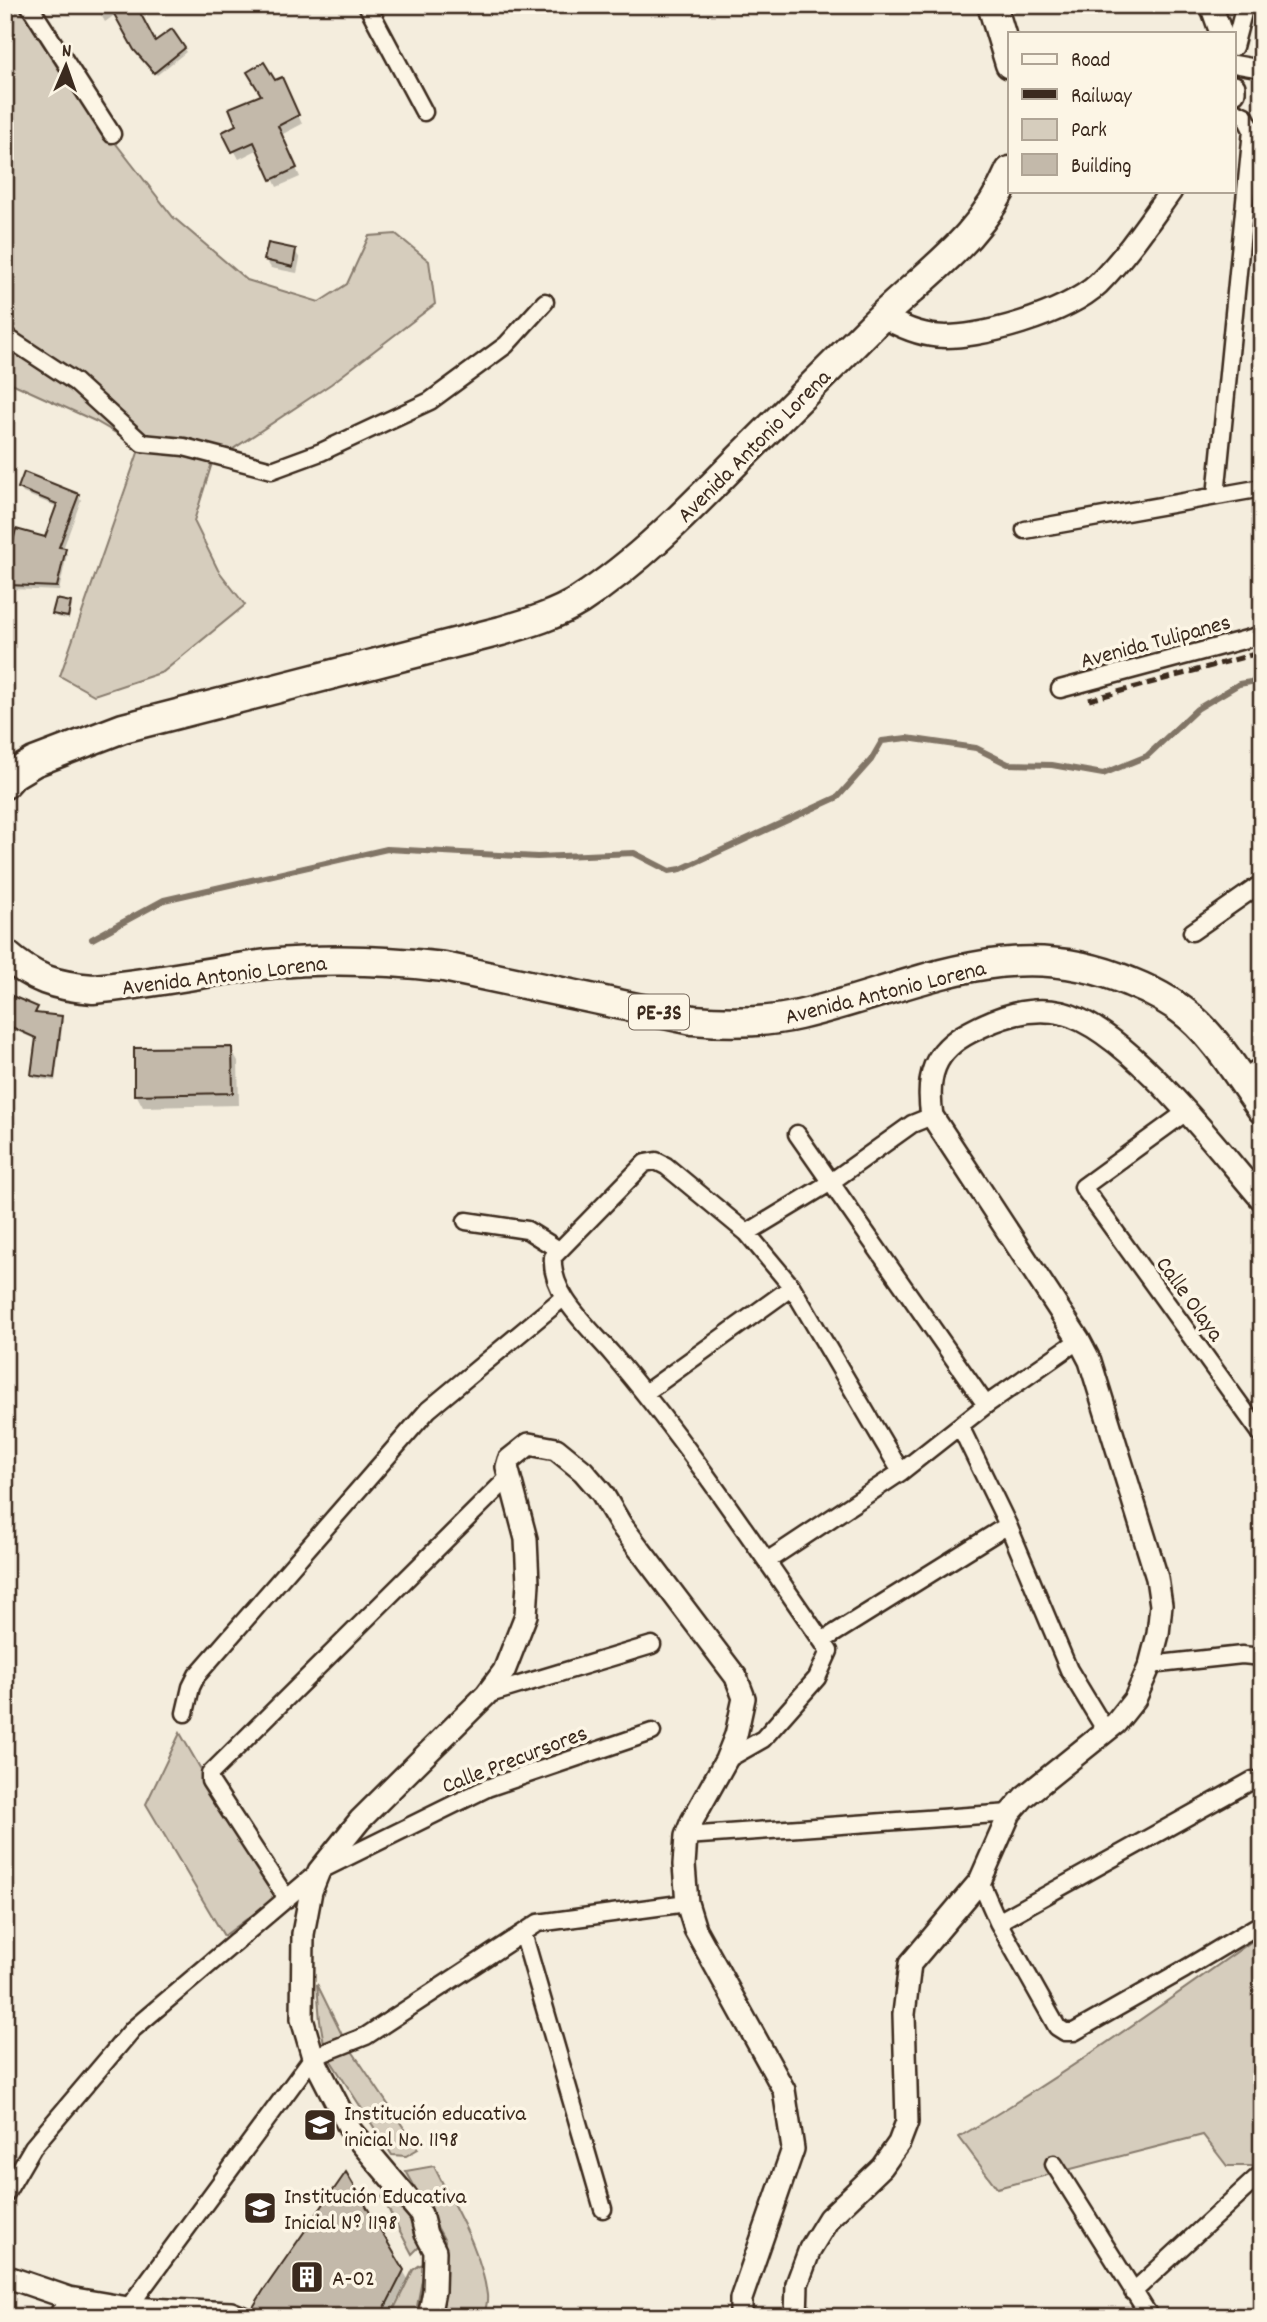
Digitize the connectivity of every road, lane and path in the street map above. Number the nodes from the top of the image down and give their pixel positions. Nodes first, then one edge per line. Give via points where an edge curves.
1 (29, 5) edge
2 (367, 5) edge
3 (992, 5) edge
4 (1211, 5) edge
5 (1245, 5) edge
6 (1221, 32) edge
7 (1236, 39) edge
8 (1008, 57) edge
9 (1236, 64) edge
10 (1262, 69) edge
11 (424, 112) dead end
12 (1236, 112) edge
13 (112, 134) dead end
14 (1008, 175) edge
15 (1170, 192) edge
16 (545, 302) dead end
17 (882, 316) junction
18 (5, 336) edge
19 (1262, 488) edge
20 (1216, 496) junction
21 (1025, 530) dead end
22 (1262, 635) edge
23 (1059, 689) dead end
24 (5, 784) edge
25 (1262, 883) edge
26 (1192, 932) dead end
27 (5, 954) edge
28 (1251, 1072) edge
29 (1262, 1109) edge
30 (1186, 1112) junction
31 (932, 1115) junction
32 (797, 1134) dead end
33 (831, 1182) junction
34 (1262, 1199) edge
35 (466, 1221) dead end
36 (747, 1233) junction
37 (559, 1250) junction
38 (792, 1287) junction
39 (564, 1297) junction
40 (1079, 1340) junction
41 (645, 1393) junction
42 (986, 1405) junction
43 (960, 1426) junction
44 (1262, 1435) edge
45 (901, 1472) junction
46 (508, 1478) junction
47 (1008, 1525) junction
48 (767, 1561) junction
49 (822, 1641) junction
50 (652, 1645) dead end
51 (1262, 1657) edge
52 (1150, 1665) junction
53 (486, 1695) junction
54 (185, 1713) dead end
55 (1106, 1731) junction
56 (652, 1732) dead end
57 (726, 1760) junction
58 (1253, 1780) dead end
59 (1010, 1813) junction
60 (686, 1836) junction
61 (319, 1871) junction
62 (980, 1881) junction
63 (287, 1899) junction
64 (687, 1903) junction
65 (998, 1922) junction
66 (1262, 1923) edge
67 (523, 1933) junction
68 (313, 2057) junction
69 (1054, 2164) dead end
70 (1262, 2173) edge
71 (5, 2195) edge
72 (603, 2209) dead end
73 (5, 2276) edge
74 (1133, 2292) junction
75 (69, 2298) junction
76 (128, 2308) junction
77 (174, 2313) edge
78 (57, 2317) edge
79 (241, 2317) edge
80 (429, 2317) edge
81 (741, 2317) edge
82 (796, 2317) edge
83 (1150, 2317) edge

1 - 13 street
2 - 11 street
3 - 8 highway
4 - 6 main road
5 - 7 street
9 - 10 street
12 - 20 street via 1245,116 1252,130
14 - 17 highway, Avenida Antonio Lorena via 976,229
15 - 17 main road via 1096,286 1055,310 963,337 906,330
16 - 18 street via 506,345 430,401 272,470 184,447 142,443 75,382
17 - 24 highway, Avenida Antonio Lorena via 665,534 563,610 502,631 123,728 34,762
19 - 20 street
20 - 21 street
22 - 23 street, Avenida Tulipanes
25 - 26 street
27 - 28 highway, Avenida Antonio Lorena / PE-3S via 39,978 62,987 93,989 305,961 413,963 724,1023 799,1015 990,964 1068,963 1153,991 1179,1007
28 - 29 highway, Avenida Antonio Lorena / PE-3S
30 - 31 main road via 1131,1054 1083,1021 1045,1011 991,1021 941,1054 931,1073
30 - 34 main road
30 - 44 street, Calle Olaya via 1083,1187
31 - 33 street via 912,1124
31 - 40 main road
32 - 33 street
33 - 36 street
33 - 42 street
35 - 37 street via 527,1230
36 - 37 street via 656,1161 645,1163
36 - 38 street
37 - 39 street via 552,1270
38 - 41 street
38 - 45 street
39 - 41 street
39 - 54 street via 428,1410 197,1675
40 - 42 street
40 - 52 main road via 1090,1361 1157,1578 1161,1605
41 - 48 street
42 - 43 street
43 - 45 street
43 - 47 street
45 - 48 street
46 - 53 main road via 526,1539 526,1615 504,1671
46 - 57 main road via 509,1460 517,1452 529,1444 541,1445 565,1456 602,1493 736,1677 744,1698
46 - 63 street via 210,1774 210,1781
47 - 49 street
47 - 55 street via 1069,1670
48 - 49 street
49 - 57 street via 829,1651 817,1678 763,1739
50 - 53 street
51 - 52 street
52 - 55 main road via 1135,1699
53 - 61 main road via 360,1820
55 - 59 main road
56 - 61 street, Calle Precursores via 487,1788
57 - 60 main road
58 - 65 street
59 - 60 street
59 - 62 main road
60 - 64 main road
61 - 63 street, Calle Precursores
61 - 68 main road via 303,1934 302,2019
62 - 65 street
62 - 82 main road via 910,1964 904,2014 907,2122 882,2167 830,2218 810,2249 797,2284
63 - 71 street, Calle Precursores via 133,2029 33,2147
64 - 67 street via 538,1923
64 - 81 main road via 706,1953 784,2090 793,2149 741,2299
65 - 66 street via 1057,2027 1065,2032 1074,2032
67 - 68 street via 366,2036
67 - 72 street
68 - 76 street
68 - 80 main road via 351,2131 421,2214 435,2250
69 - 74 street
70 - 74 street
73 - 75 main road
74 - 83 street
75 - 76 main road
75 - 78 street
76 - 77 main road
77 - 79 main road

